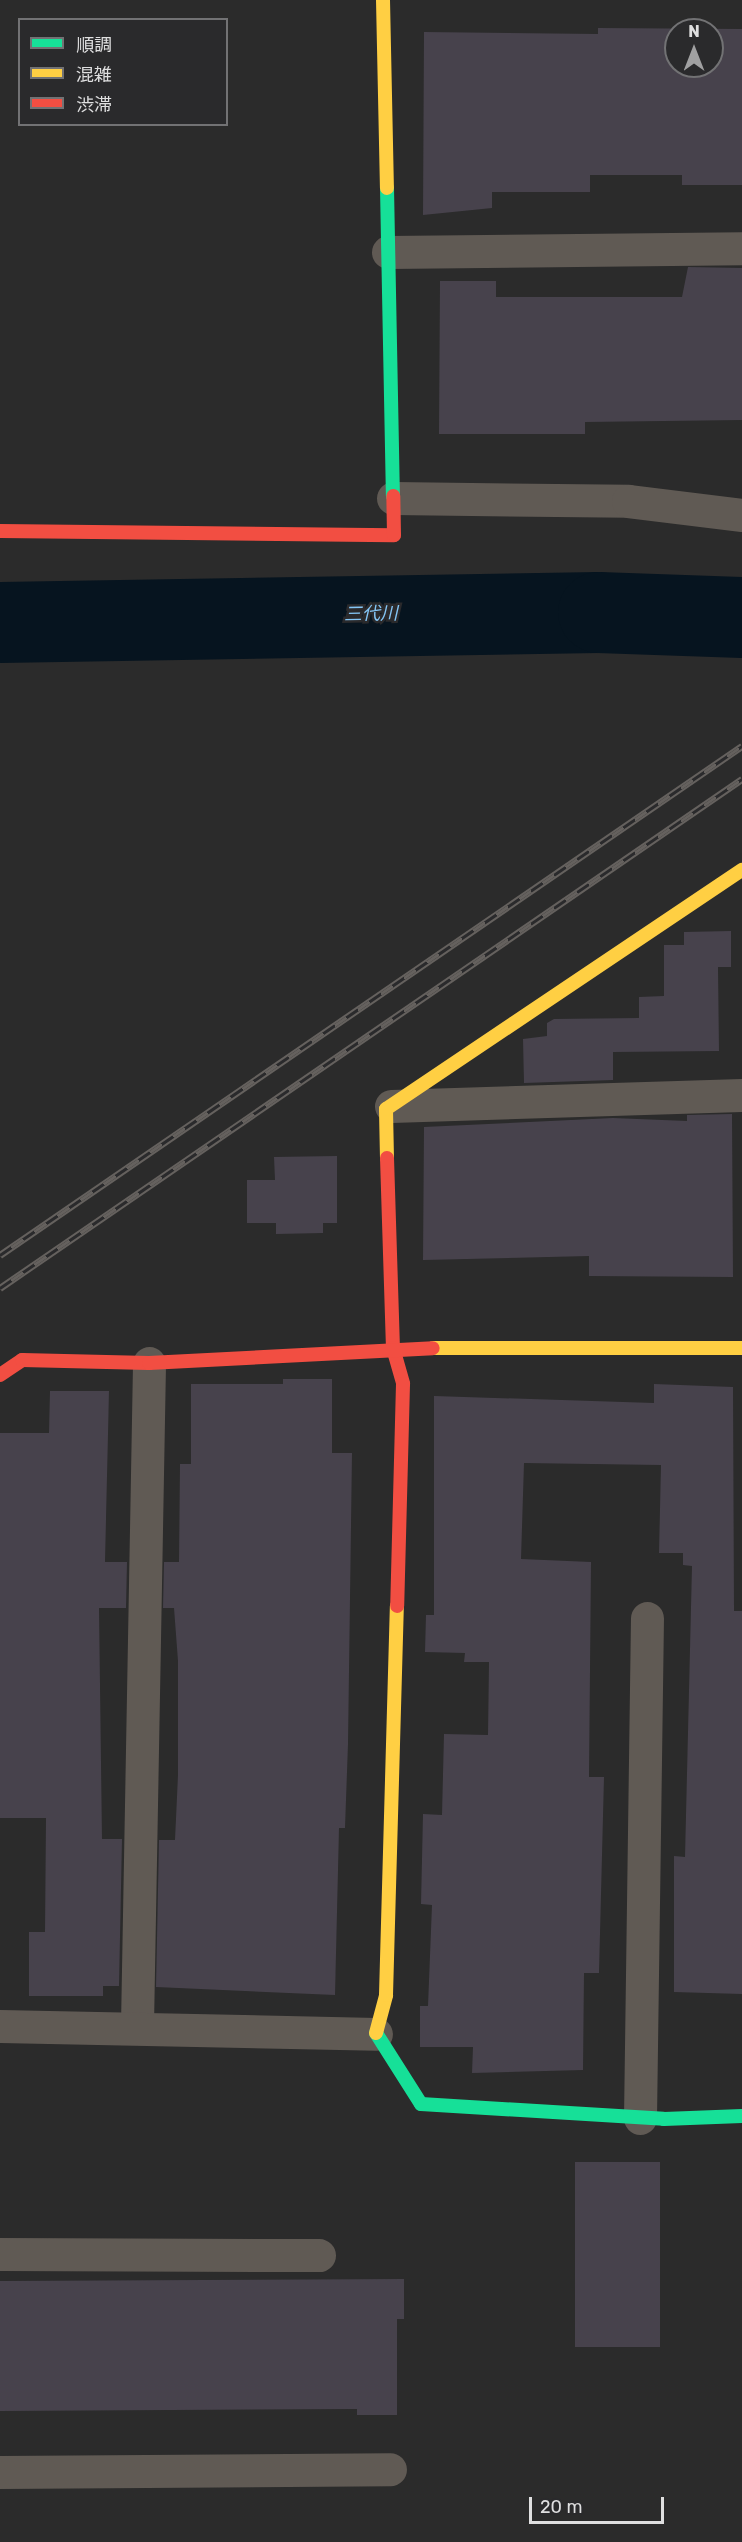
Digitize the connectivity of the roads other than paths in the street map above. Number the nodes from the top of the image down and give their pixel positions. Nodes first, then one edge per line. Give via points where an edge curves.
1 (383, 0) edge
2 (742, 248) edge
3 (388, 252) junction
4 (393, 498) junction
5 (742, 515) edge
6 (0, 531) edge
7 (742, 870) edge
8 (742, 1095) edge
9 (391, 1106) junction
10 (393, 1347) junction
11 (742, 1348) edge
12 (149, 1363) junction
13 (0, 1375) edge
14 (647, 1618) dead end
15 (137, 2025) junction
16 (0, 2026) edge
17 (376, 2034) junction
18 (742, 2116) edge
19 (640, 2118) junction
20 (0, 2254) edge
21 (319, 2255) dead end
22 (390, 2469) dead end
23 (0, 2472) edge

1 - 3 street
2 - 3 street
3 - 4 street
4 - 5 street via 627,501
4 - 6 street via 394,535
7 - 9 street
8 - 9 street
9 - 10 street via 386,1109
10 - 11 street
10 - 12 street
10 - 17 street via 403,1384 386,1995
12 - 13 street via 22,1360
12 - 15 street
14 - 19 street
15 - 16 street
15 - 17 street
17 - 19 street via 421,2104
18 - 19 street
20 - 21 street
22 - 23 street

